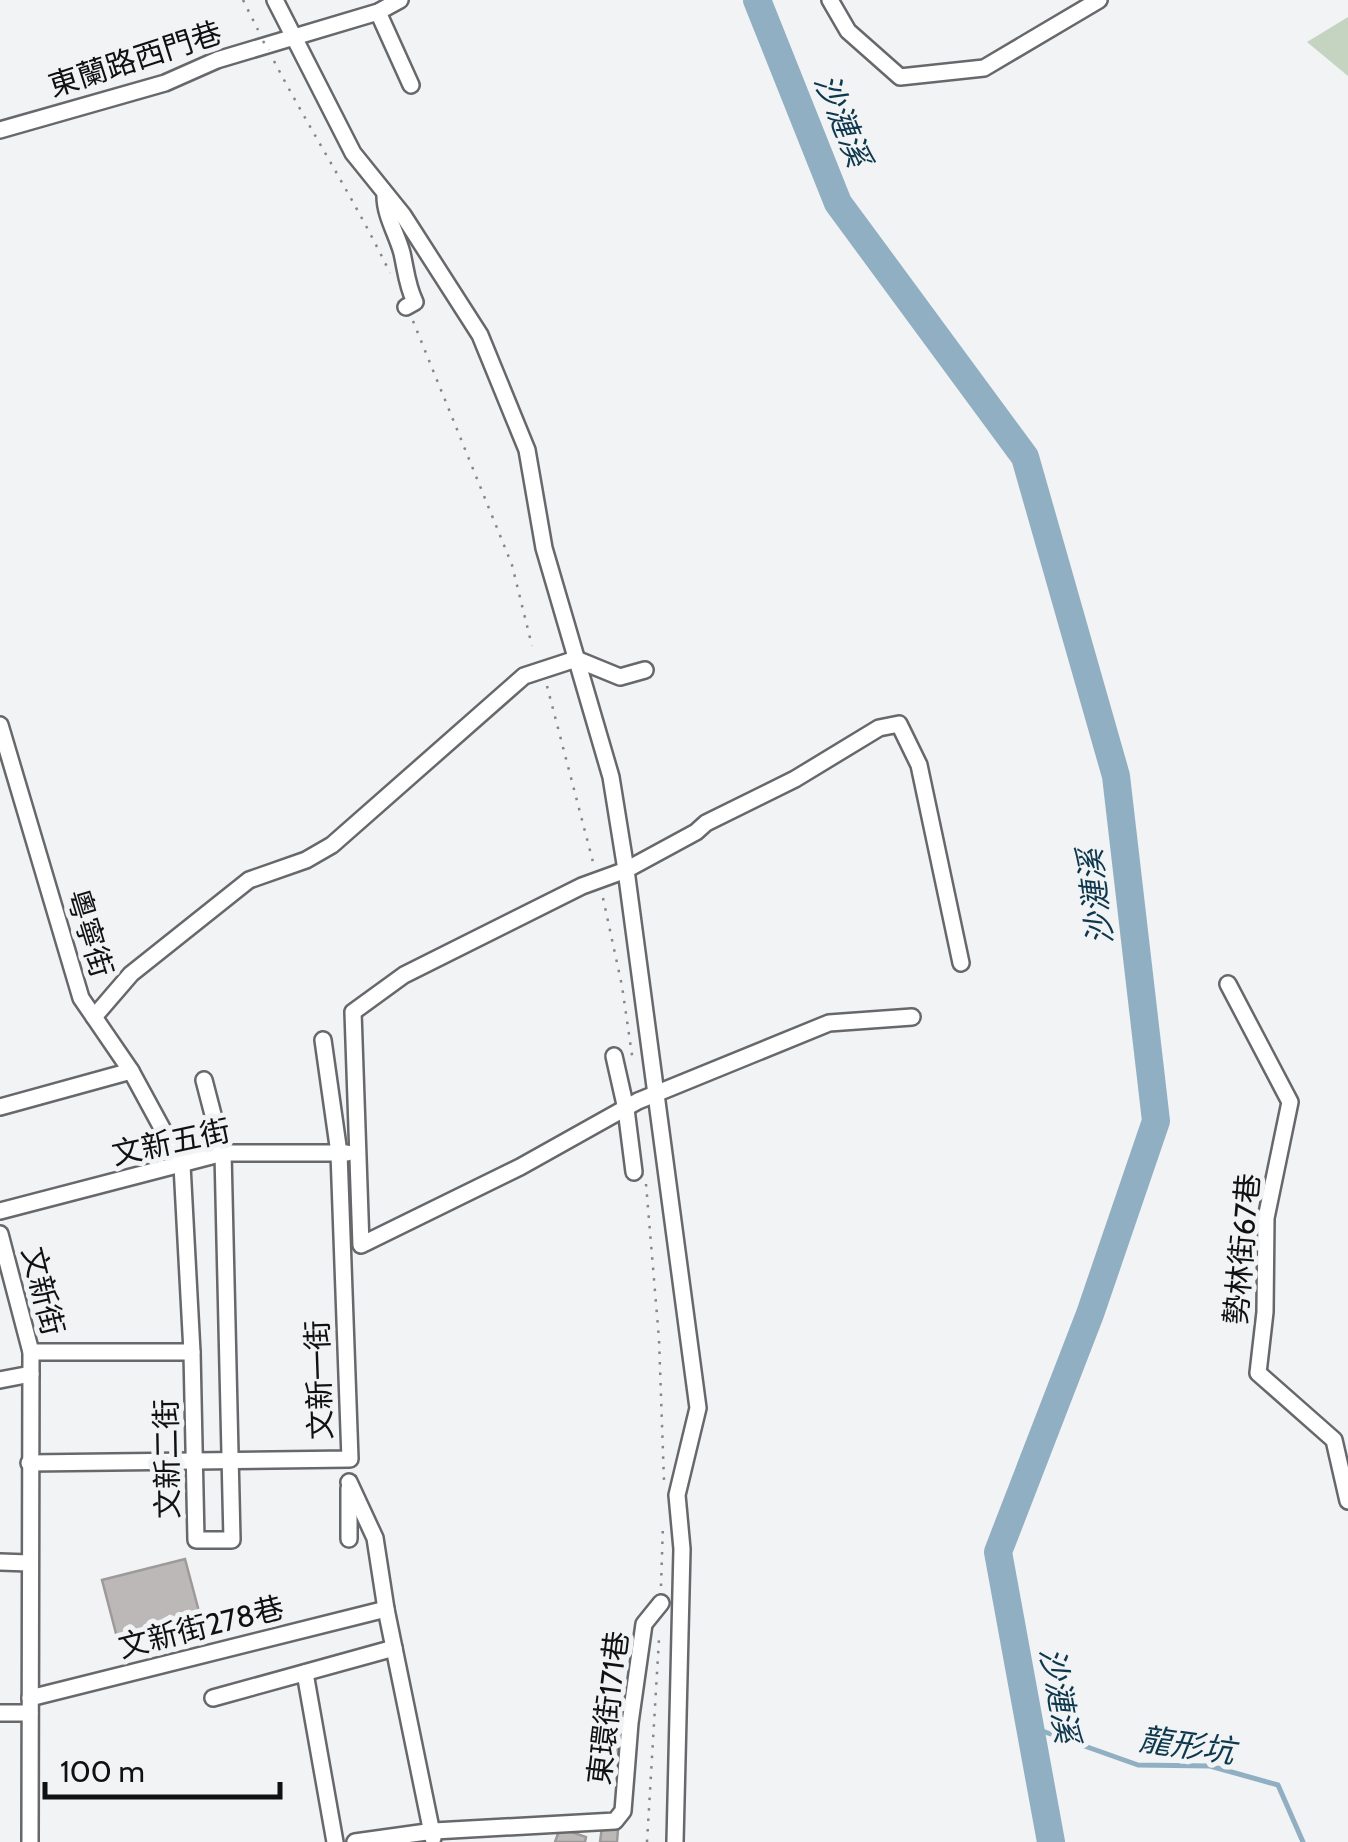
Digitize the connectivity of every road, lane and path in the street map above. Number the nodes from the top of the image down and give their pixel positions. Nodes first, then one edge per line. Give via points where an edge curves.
1 (242, 0) edge
2 (275, 0) edge
3 (400, 0) edge
4 (830, 0) edge
5 (1099, 0) edge
6 (378, 12) junction
7 (293, 38) junction
8 (411, 85) dead end
9 (0, 130) edge
10 (385, 196) junction
11 (391, 276) dead end
12 (406, 307) joint
13 (532, 646) dead end
14 (576, 659) junction
15 (542, 670) junction
16 (645, 670) dead end
17 (0, 725) edge
18 (595, 868) dead end
19 (626, 870) junction
20 (602, 892) dead end
21 (960, 963) dead end
22 (1228, 984) dead end
23 (94, 1016) junction
24 (912, 1018) dead end
25 (322, 1040) dead end
26 (614, 1056) dead end
27 (633, 1063) dead end
28 (131, 1071) junction
29 (204, 1080) dead end
30 (657, 1093) junction
31 (0, 1107) edge
32 (626, 1108) junction
33 (223, 1153) junction
34 (339, 1153) junction
35 (356, 1153) junction
36 (182, 1165) junction
37 (640, 1177) joint
38 (0, 1211) edge
39 (0, 1234) edge
40 (31, 1352) junction
41 (192, 1352) junction
42 (31, 1374) junction
43 (0, 1380) edge
44 (350, 1459) junction
45 (193, 1460) junction
46 (232, 1460) junction
47 (30, 1463) junction
48 (349, 1482) junction
49 (664, 1483) dead end
50 (1348, 1500) edge
51 (663, 1523) dead end
52 (348, 1538) dead end
53 (0, 1562) edge
54 (29, 1563) junction
55 (661, 1603) joint
56 (386, 1609) junction
57 (659, 1640) dead end
58 (394, 1648) junction
59 (305, 1673) junction
60 (212, 1698) dead end
61 (30, 1705) junction
62 (0, 1713) edge
63 (433, 1837) edge
64 (30, 1842) edge
65 (336, 1842) edge
66 (355, 1842) edge
67 (647, 1842) edge
68 (675, 1842) edge

1 - 11 path, bridge
2 - 7 street
3 - 6 street, 東蘭路西門巷
4 - 5 street via 848,31 900,76 984,68
6 - 7 street, 東蘭路西門巷
6 - 8 street
7 - 9 street, 東蘭路西門巷
7 - 10 street via 352,153
10 - 12 street via 414,302
10 - 14 street via 480,335 527,450 544,548
12 - 13 path via 512,565
14 - 15 street
14 - 16 street via 620,677
14 - 19 street via 611,777
15 - 18 path
15 - 23 street via 524,676 332,845 249,880 131,974
17 - 23 street, 粵寧街 via 81,998
19 - 21 street via 879,728 899,724 919,766
19 - 30 street
19 - 35 street via 404,976 353,1012
20 - 27 path
22 - 50 street, 勢林街67巷 via 1290,1102 1266,1218 1258,1373 1334,1440
23 - 28 street, 粵寧街
24 - 30 street via 829,1023
25 - 34 street, 文新一街
26 - 32 street
28 - 31 street
28 - 36 street, 文新二街
29 - 33 street, 文新二街
30 - 32 street
30 - 68 street via 698,1408 678,1496
32 - 35 street via 361,1245
32 - 37 street
33 - 34 street, 文新五街
33 - 36 street, 文新五街
33 - 46 street, 文新二街
34 - 35 street, 文新五街
34 - 44 street, 文新一街
36 - 38 street, 文新五街
36 - 41 street, 文新二街
37 - 49 path via 659,1340
39 - 40 street, 文新街
40 - 41 street
40 - 42 street, 文新街
41 - 45 street, 文新二街
42 - 43 street
42 - 47 street, 文新街
44 - 46 street, 文新一街
44 - 48 street
45 - 46 street, 文新一街
45 - 46 street, 文新二街 via 196,1540 232,1540
45 - 47 street, 文新一街
47 - 54 street, 文新街
48 - 52 street
48 - 56 street via 376,1538
51 - 55 path
53 - 54 street
54 - 61 street, 文新街
55 - 63 street, 東環街171巷 via 644,1624 623,1811 616,1821
56 - 58 street
56 - 61 street, 文新街278巷
57 - 67 path
58 - 59 street
58 - 63 street
59 - 60 street
59 - 65 street
61 - 62 street, 文新街278巷
61 - 64 street, 文新街
63 - 66 street

